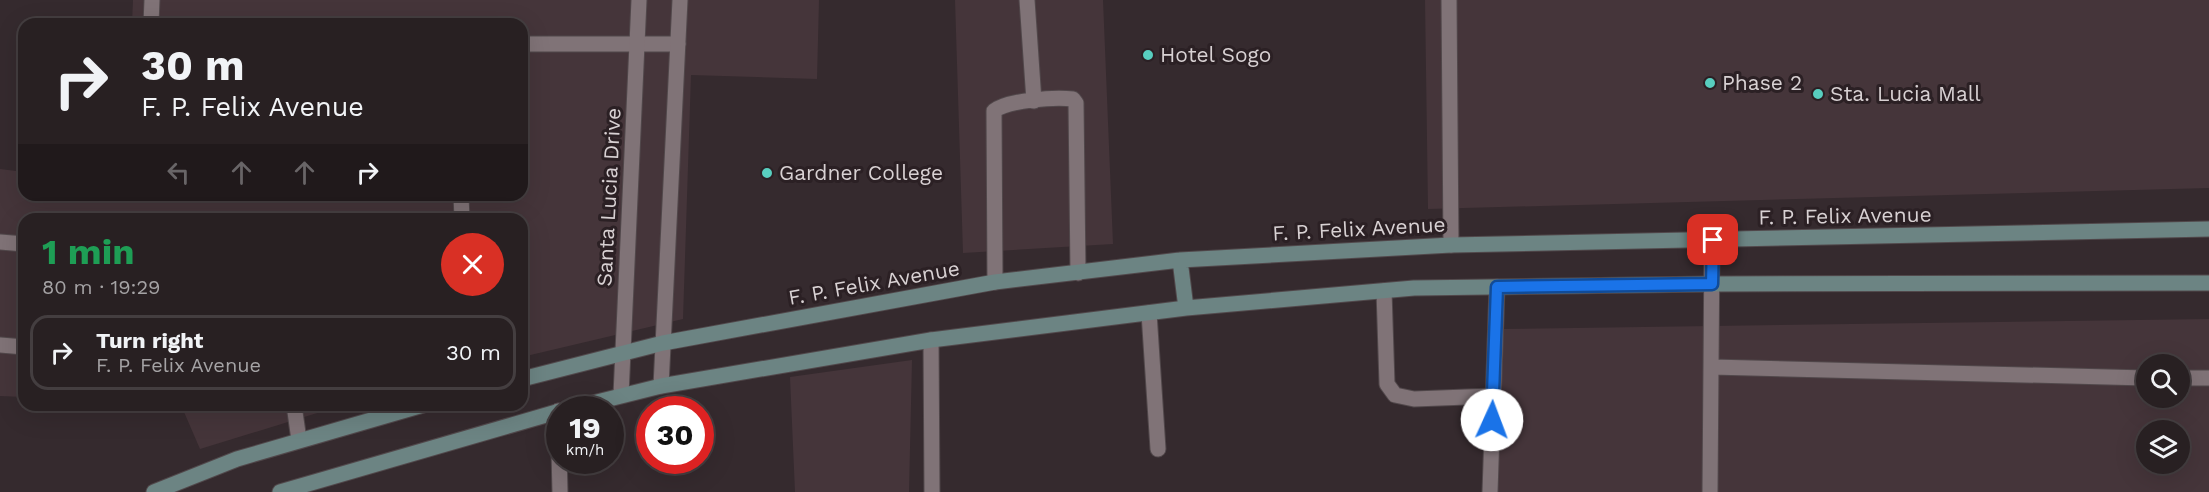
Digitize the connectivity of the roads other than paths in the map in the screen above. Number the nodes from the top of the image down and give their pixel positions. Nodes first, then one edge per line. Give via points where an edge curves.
1 (152, 0) edge
2 (639, 0) edge
3 (680, 0) edge
4 (1027, 0) edge
5 (1449, 0) edge
6 (151, 18) edge
7 (528, 44) edge
8 (678, 44) junction
9 (636, 45) junction
10 (1034, 101) junction
11 (2209, 229) edge
12 (1713, 240) junction
13 (0, 242) edge
14 (18, 244) edge
15 (1451, 245) junction
16 (1180, 260) junction
17 (1078, 273) junction
18 (996, 282) junction
19 (2209, 283) edge
20 (1712, 284) junction
21 (1497, 287) junction
22 (1384, 291) junction
23 (1186, 308) junction
24 (1149, 313) junction
25 (931, 340) junction
26 (663, 343) junction
27 (0, 345) edge
28 (18, 346) edge
29 (623, 353) junction
30 (1712, 368) junction
31 (528, 377) edge
32 (2136, 378) edge
33 (2190, 378) edge
34 (2209, 378) edge
35 (661, 386) junction
36 (621, 395) junction
37 (617, 396) edge
38 (1493, 396) junction
39 (295, 411) edge
40 (402, 411) edge
41 (546, 415) edge
42 (299, 440) junction
43 (1158, 449) dead end
44 (560, 474) edge
45 (154, 492) edge
46 (280, 492) edge
47 (560, 492) edge
48 (932, 492) edge
49 (1490, 492) edge
50 (1710, 492) edge

1 - 6 street
2 - 9 street, Santa Lucia Drive
3 - 8 street
4 - 10 street
5 - 15 street
7 - 9 street
8 - 9 street
8 - 26 street
9 - 29 street, Santa Lucia Drive
10 - 17 street via 1063,98 1076,103
10 - 18 street via 1000,106 994,111
11 - 12 main road, F. P. Felix Avenue
12 - 15 main road, F. P. Felix Avenue
12 - 20 street
13 - 14 street
15 - 16 main road, F. P. Felix Avenue
16 - 17 main road, F. P. Felix Avenue
16 - 23 main road
17 - 18 main road, F. P. Felix Avenue
18 - 26 main road, F. P. Felix Avenue
19 - 20 main road
20 - 21 main road
20 - 30 street
21 - 22 main road
21 - 38 street
22 - 23 main road
22 - 38 street via 1387,384 1395,395 1414,399
23 - 24 main road
24 - 25 main road
24 - 43 street
25 - 35 main road
25 - 48 street
26 - 29 main road, F. P. Felix Avenue
26 - 35 street
27 - 28 street
29 - 31 main road, F. P. Felix Avenue
29 - 36 street, Santa Lucia Drive
30 - 32 street
30 - 50 street
33 - 34 street
35 - 36 main road
36 - 37 main road
38 - 49 street
39 - 42 street
40 - 42 main road
41 - 46 main road
42 - 45 main road via 237,459
44 - 47 street

